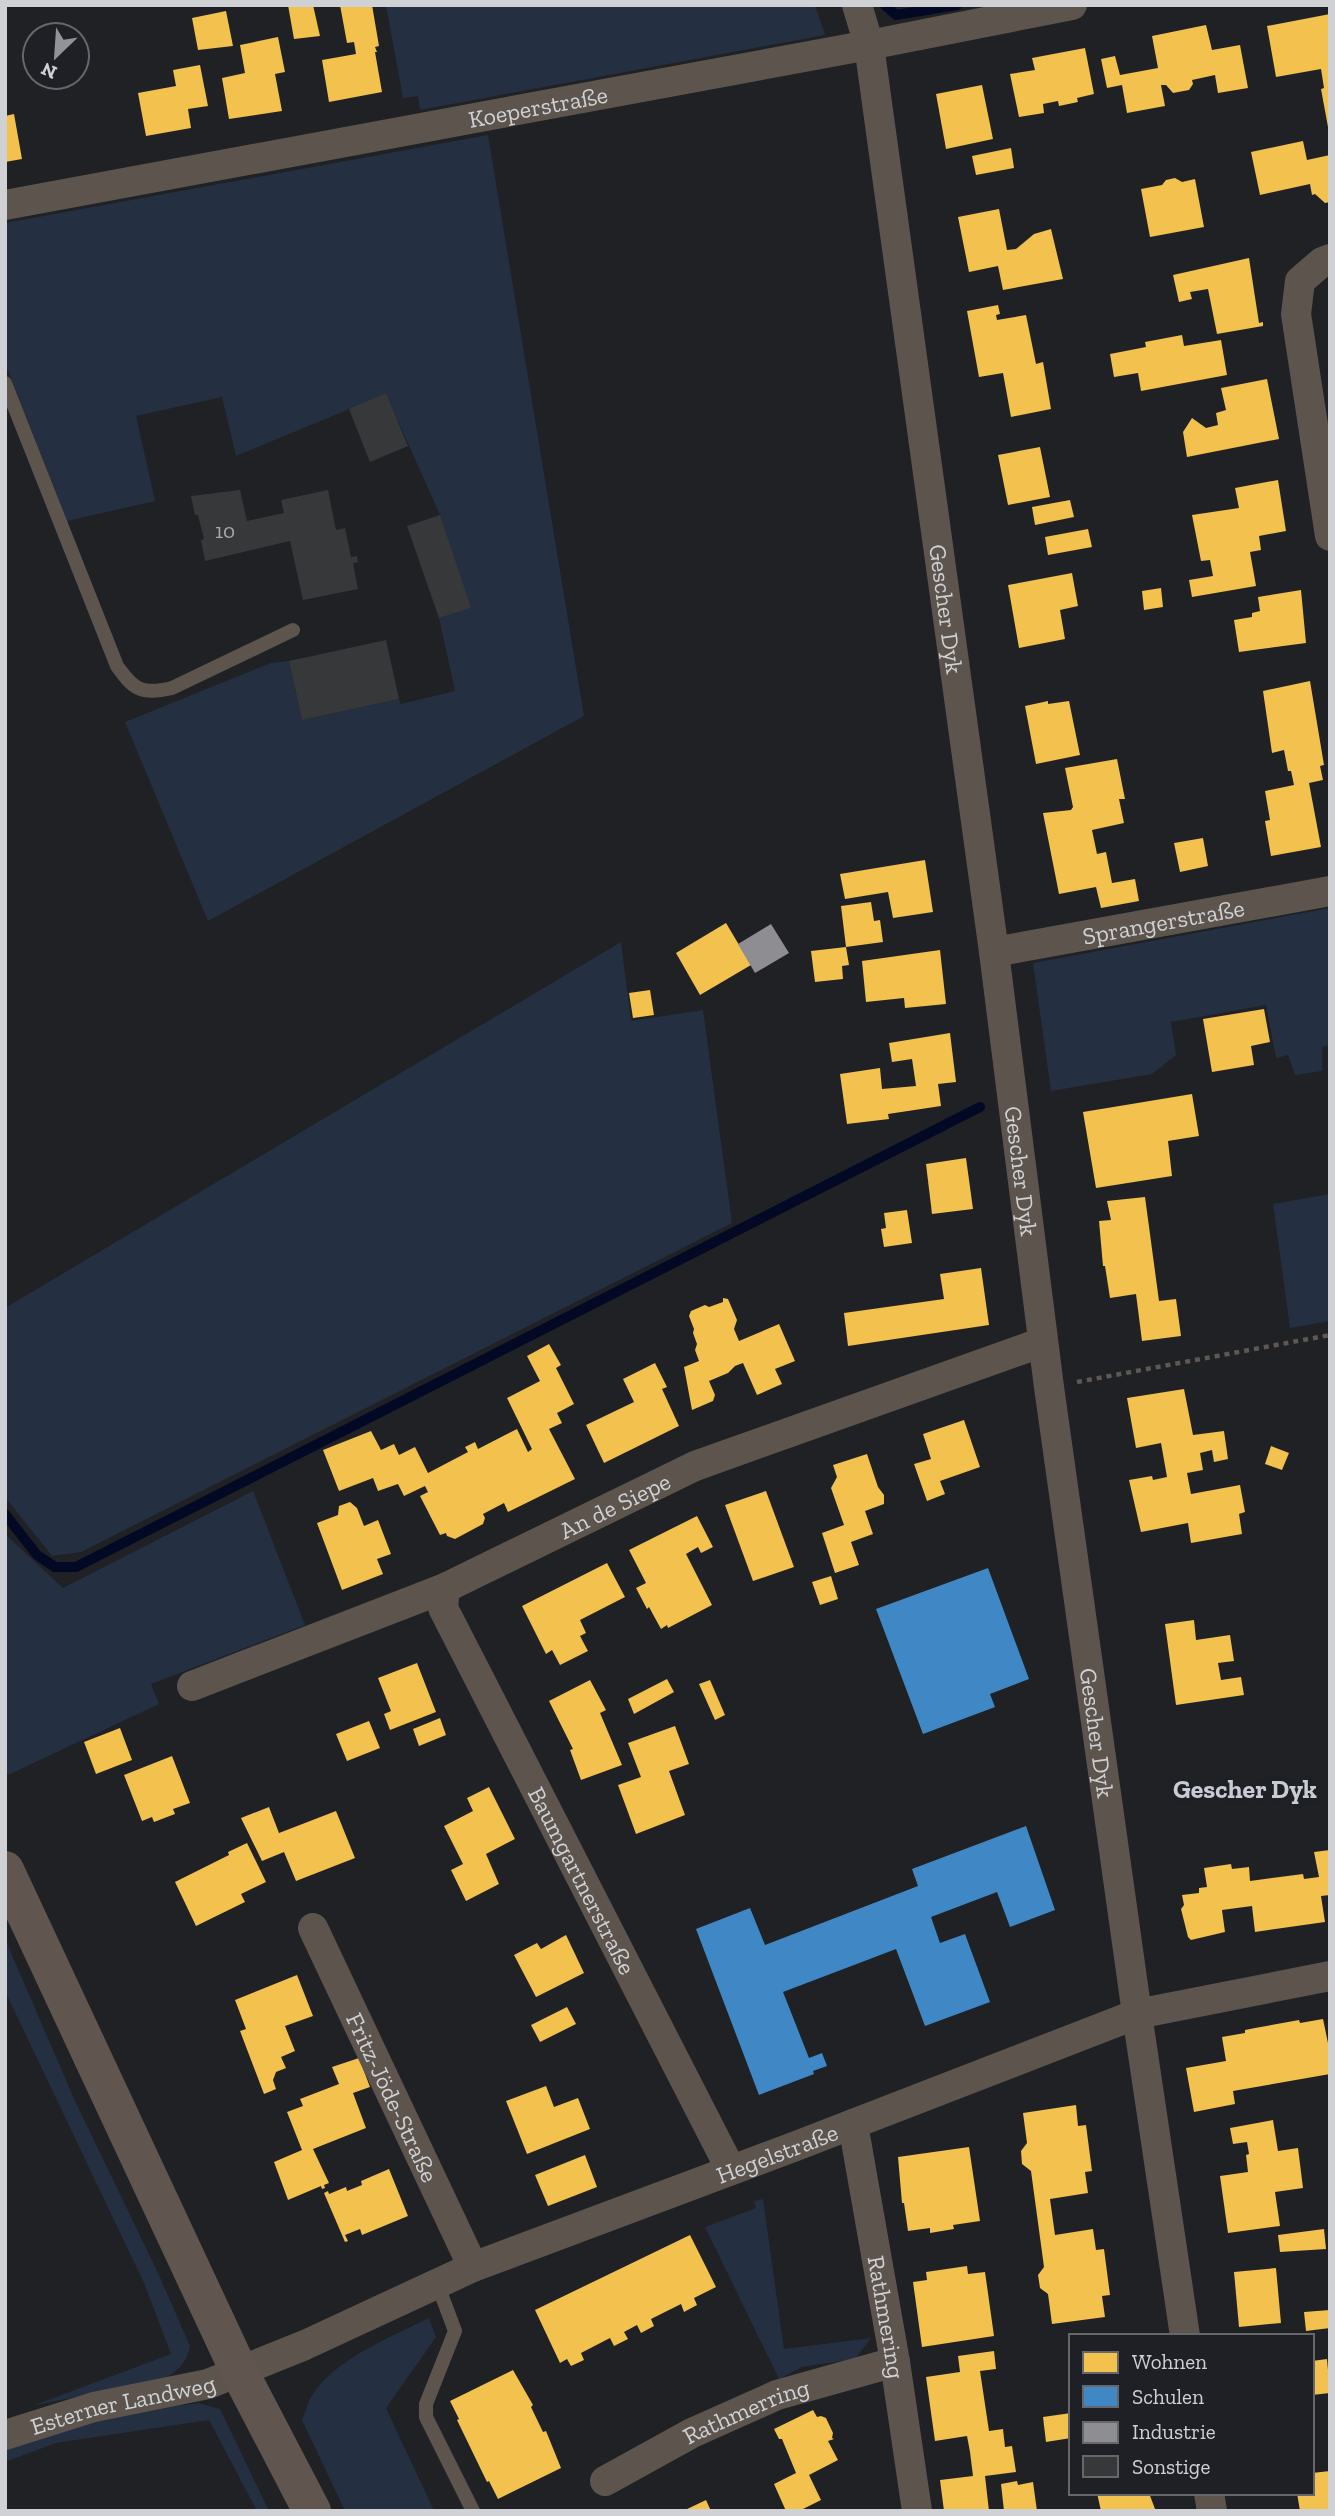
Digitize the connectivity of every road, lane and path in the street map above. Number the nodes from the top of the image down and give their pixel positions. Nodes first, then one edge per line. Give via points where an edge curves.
1 (857, 5) edge
2 (1072, 5) edge
3 (869, 45) junction
4 (5, 205) edge
5 (1330, 259) edge
6 (5, 383) edge
7 (1330, 536) edge
8 (293, 630) dead end
9 (1330, 891) edge
10 (994, 952) junction
11 (1330, 1335) edge
12 (1044, 1342) junction
13 (1049, 1387) junction
14 (444, 1588) junction
15 (192, 1686) dead end
16 (5, 1870) edge
17 (313, 1928) dead end
18 (1330, 1976) edge
19 (1137, 2014) junction
20 (853, 2124) junction
21 (731, 2170) junction
22 (473, 2267) junction
23 (437, 2283) junction
24 (1185, 2334) edge
25 (895, 2362) junction
26 (239, 2371) junction
27 (5, 2435) edge
28 (605, 2481) dead end
29 (312, 2511) edge
30 (473, 2511) edge
31 (917, 2511) edge

1 - 3 street, Gescher Dyk
2 - 3 street, Koeperstraße
3 - 4 street, Koeperstraße
3 - 10 street, Gescher Dyk
5 - 7 street via 1300,281 1296,314
6 - 8 lane via 117,666 129,684 156,692 172,688
9 - 10 street, Sprangerstraße
10 - 12 street, Gescher Dyk
11 - 13 path
12 - 13 street, Gescher Dyk
12 - 14 street, An de Siepe via 695,1466
13 - 19 street, Gescher Dyk
14 - 15 street, An de Siepe
14 - 21 street, Baumgartnerstraße via 443,1608
16 - 26 main road
17 - 22 street, Fritz-Jöde-Straße
18 - 19 street, Hegelstraße
19 - 20 street, Hegelstraße
19 - 24 street, Gescher Dyk
20 - 21 street, Hegelstraße
20 - 25 street, Rathmering
21 - 22 street, Hegelstraße
22 - 23 street, Hegelstraße
23 - 26 street, Hegelstraße
23 - 30 lane via 455,2331 426,2404 426,2417
25 - 28 street, Rathmerring via 758,2403
25 - 31 street, Rathmering
26 - 27 street, Esterner Landweg via 208,2384 94,2407
26 - 29 main road

